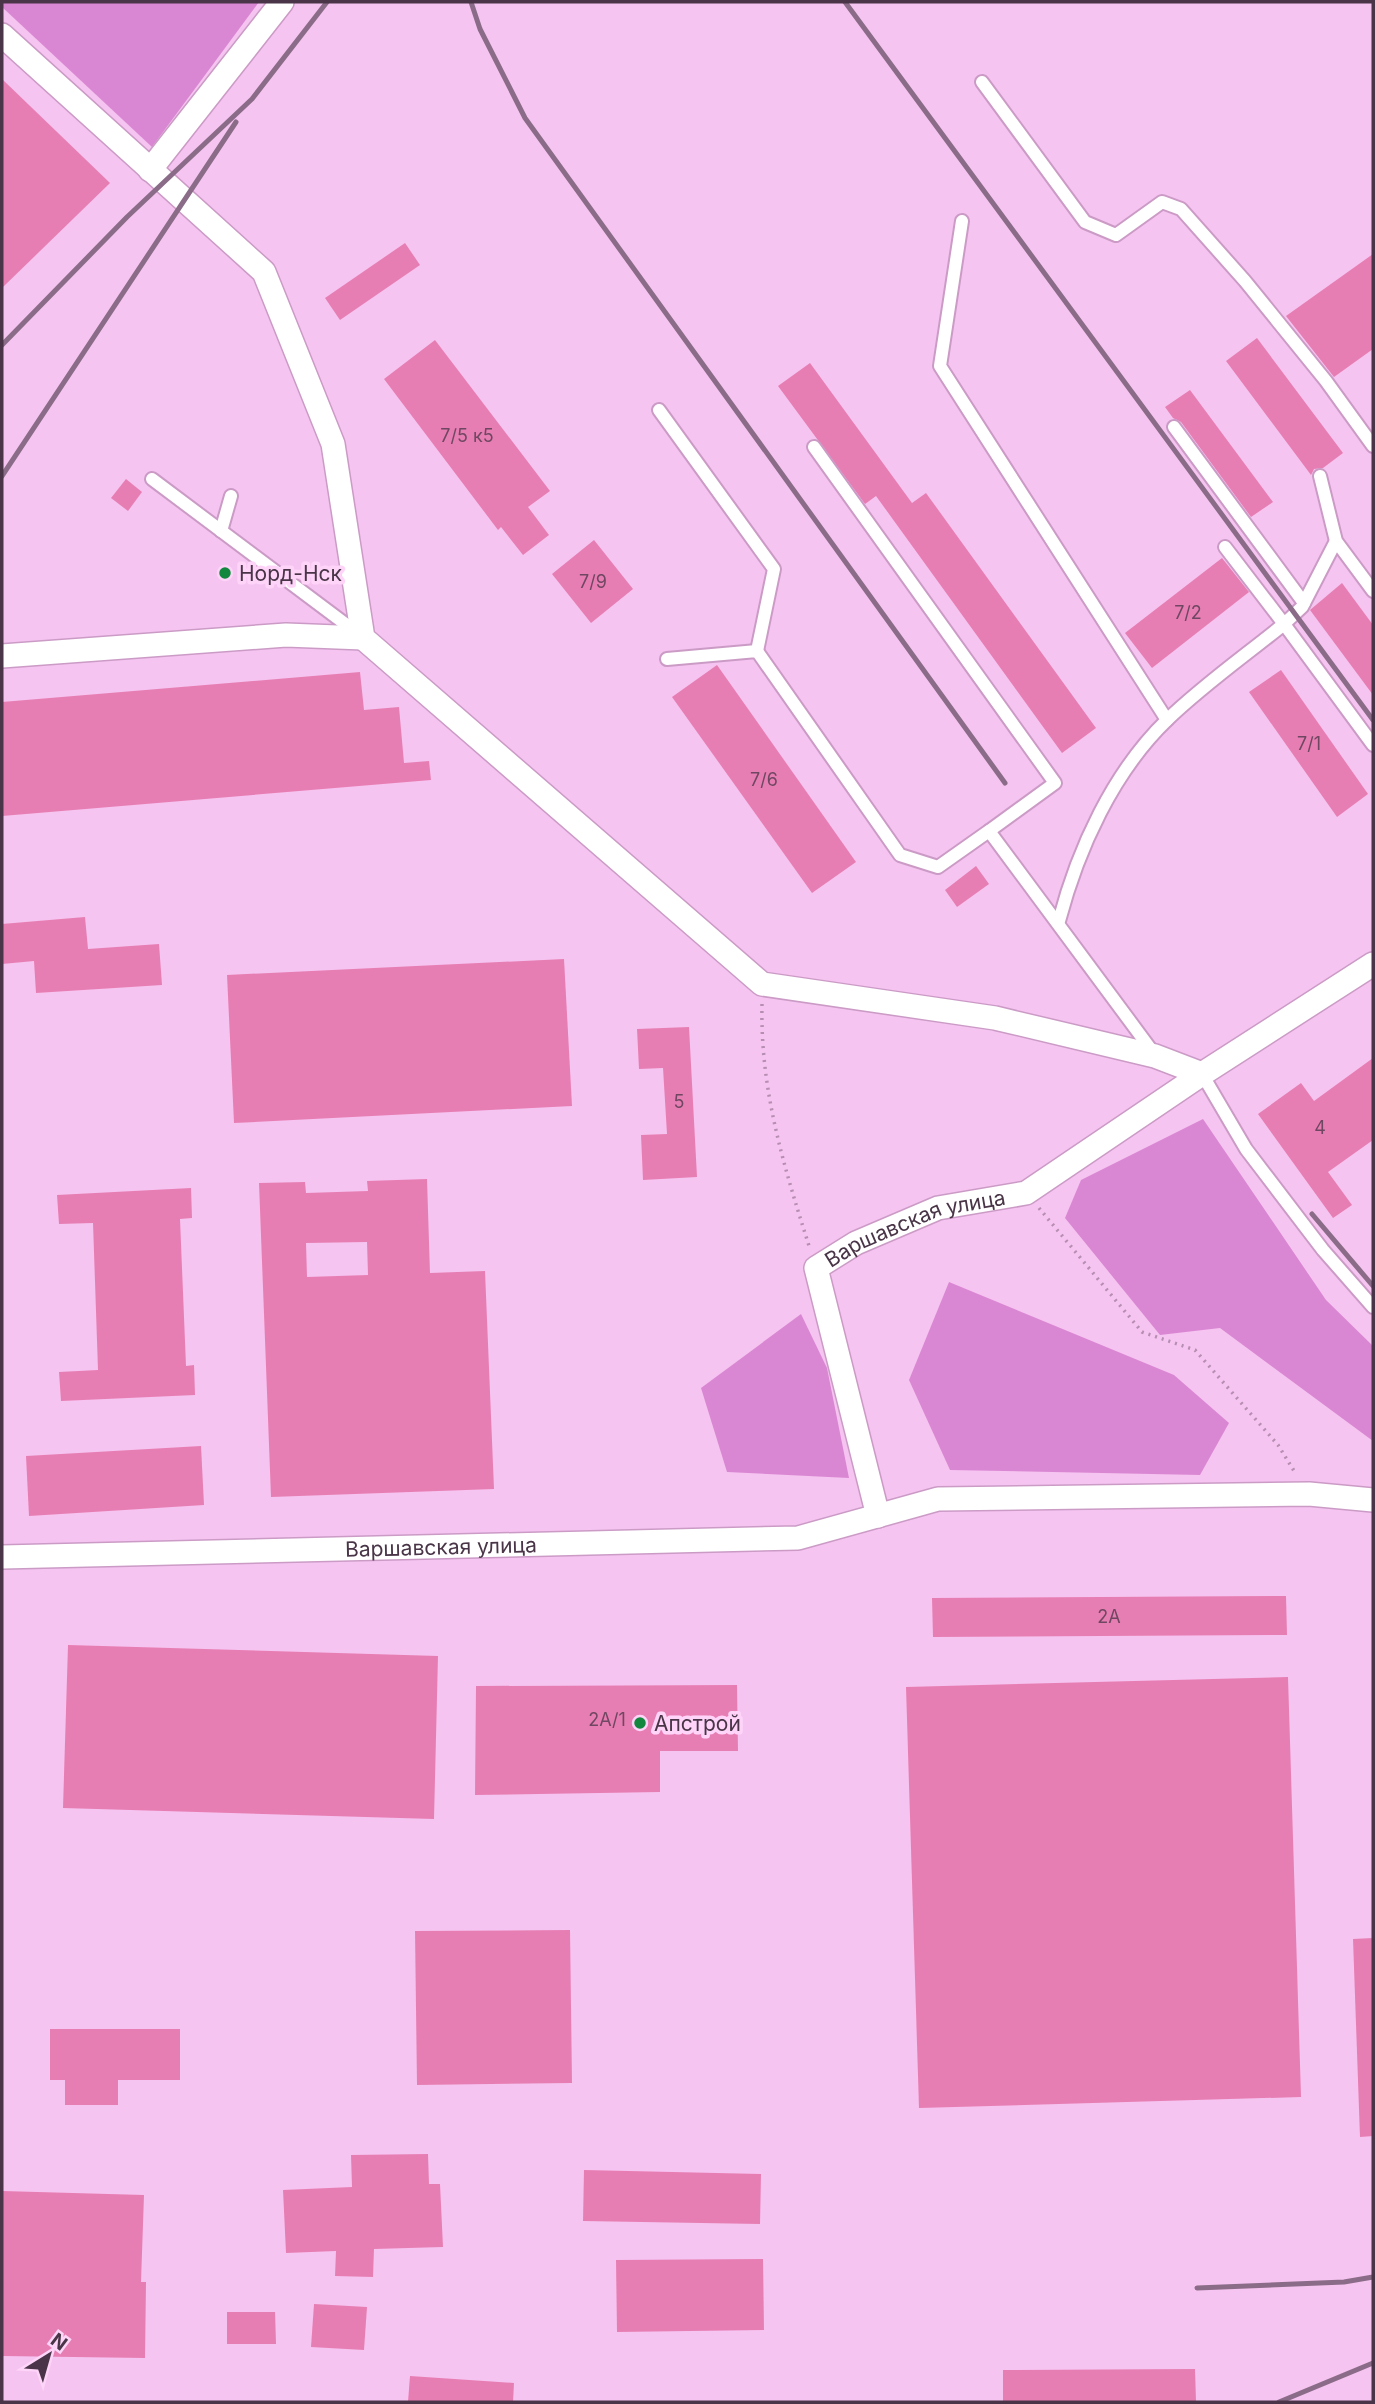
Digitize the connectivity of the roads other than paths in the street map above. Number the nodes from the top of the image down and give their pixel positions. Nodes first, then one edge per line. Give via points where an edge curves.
1 (282, 2) edge
2 (2, 35) edge
3 (982, 82) dead end
4 (150, 170) junction
5 (962, 222) dead end
6 (659, 410) dead end
7 (1174, 427) dead end
8 (1373, 446) edge
9 (814, 447) dead end
10 (1320, 476) dead end
11 (152, 479) dead end
12 (231, 496) dead end
13 (221, 531) junction
14 (1336, 541) junction
15 (1226, 547) dead end
16 (1373, 591) edge
17 (1304, 603) junction
18 (1284, 624) junction
19 (363, 638) junction
20 (757, 651) junction
21 (2, 656) edge
22 (667, 659) dead end
23 (1167, 720) junction
24 (1373, 745) edge
25 (989, 831) junction
26 (1059, 921) junction
27 (1373, 964) edge
28 (1156, 1055) junction
29 (1202, 1074) junction
30 (1373, 1307) edge
31 (1373, 1500) edge
32 (878, 1516) junction
33 (2, 1557) edge

1 - 4 street
2 - 4 street
3 - 8 lane via 1085,222 1116,235 1162,202 1181,209 1245,281
4 - 19 street via 264,272 333,444
5 - 23 lane via 940,366
6 - 20 lane via 774,569
7 - 17 lane
9 - 25 lane via 1055,783
10 - 14 lane
11 - 13 lane
12 - 13 lane
13 - 19 lane
14 - 16 lane
14 - 17 lane
15 - 18 lane
17 - 18 lane
18 - 23 lane
18 - 24 lane
19 - 21 street via 286,635
19 - 28 street via 762,984 995,1018
20 - 22 lane
20 - 25 lane via 900,855 938,867
23 - 26 lane via 1116,785 1076,860
25 - 26 lane
26 - 28 lane
27 - 29 street, Варшавская улица
28 - 29 street
29 - 30 lane via 1246,1149 1322,1250
29 - 32 street, Варшавская улица via 1026,1193 938,1208 856,1243 816,1268
31 - 32 street, Варшавская улица via 1309,1494 938,1499
32 - 33 street, Варшавская улица via 798,1538

